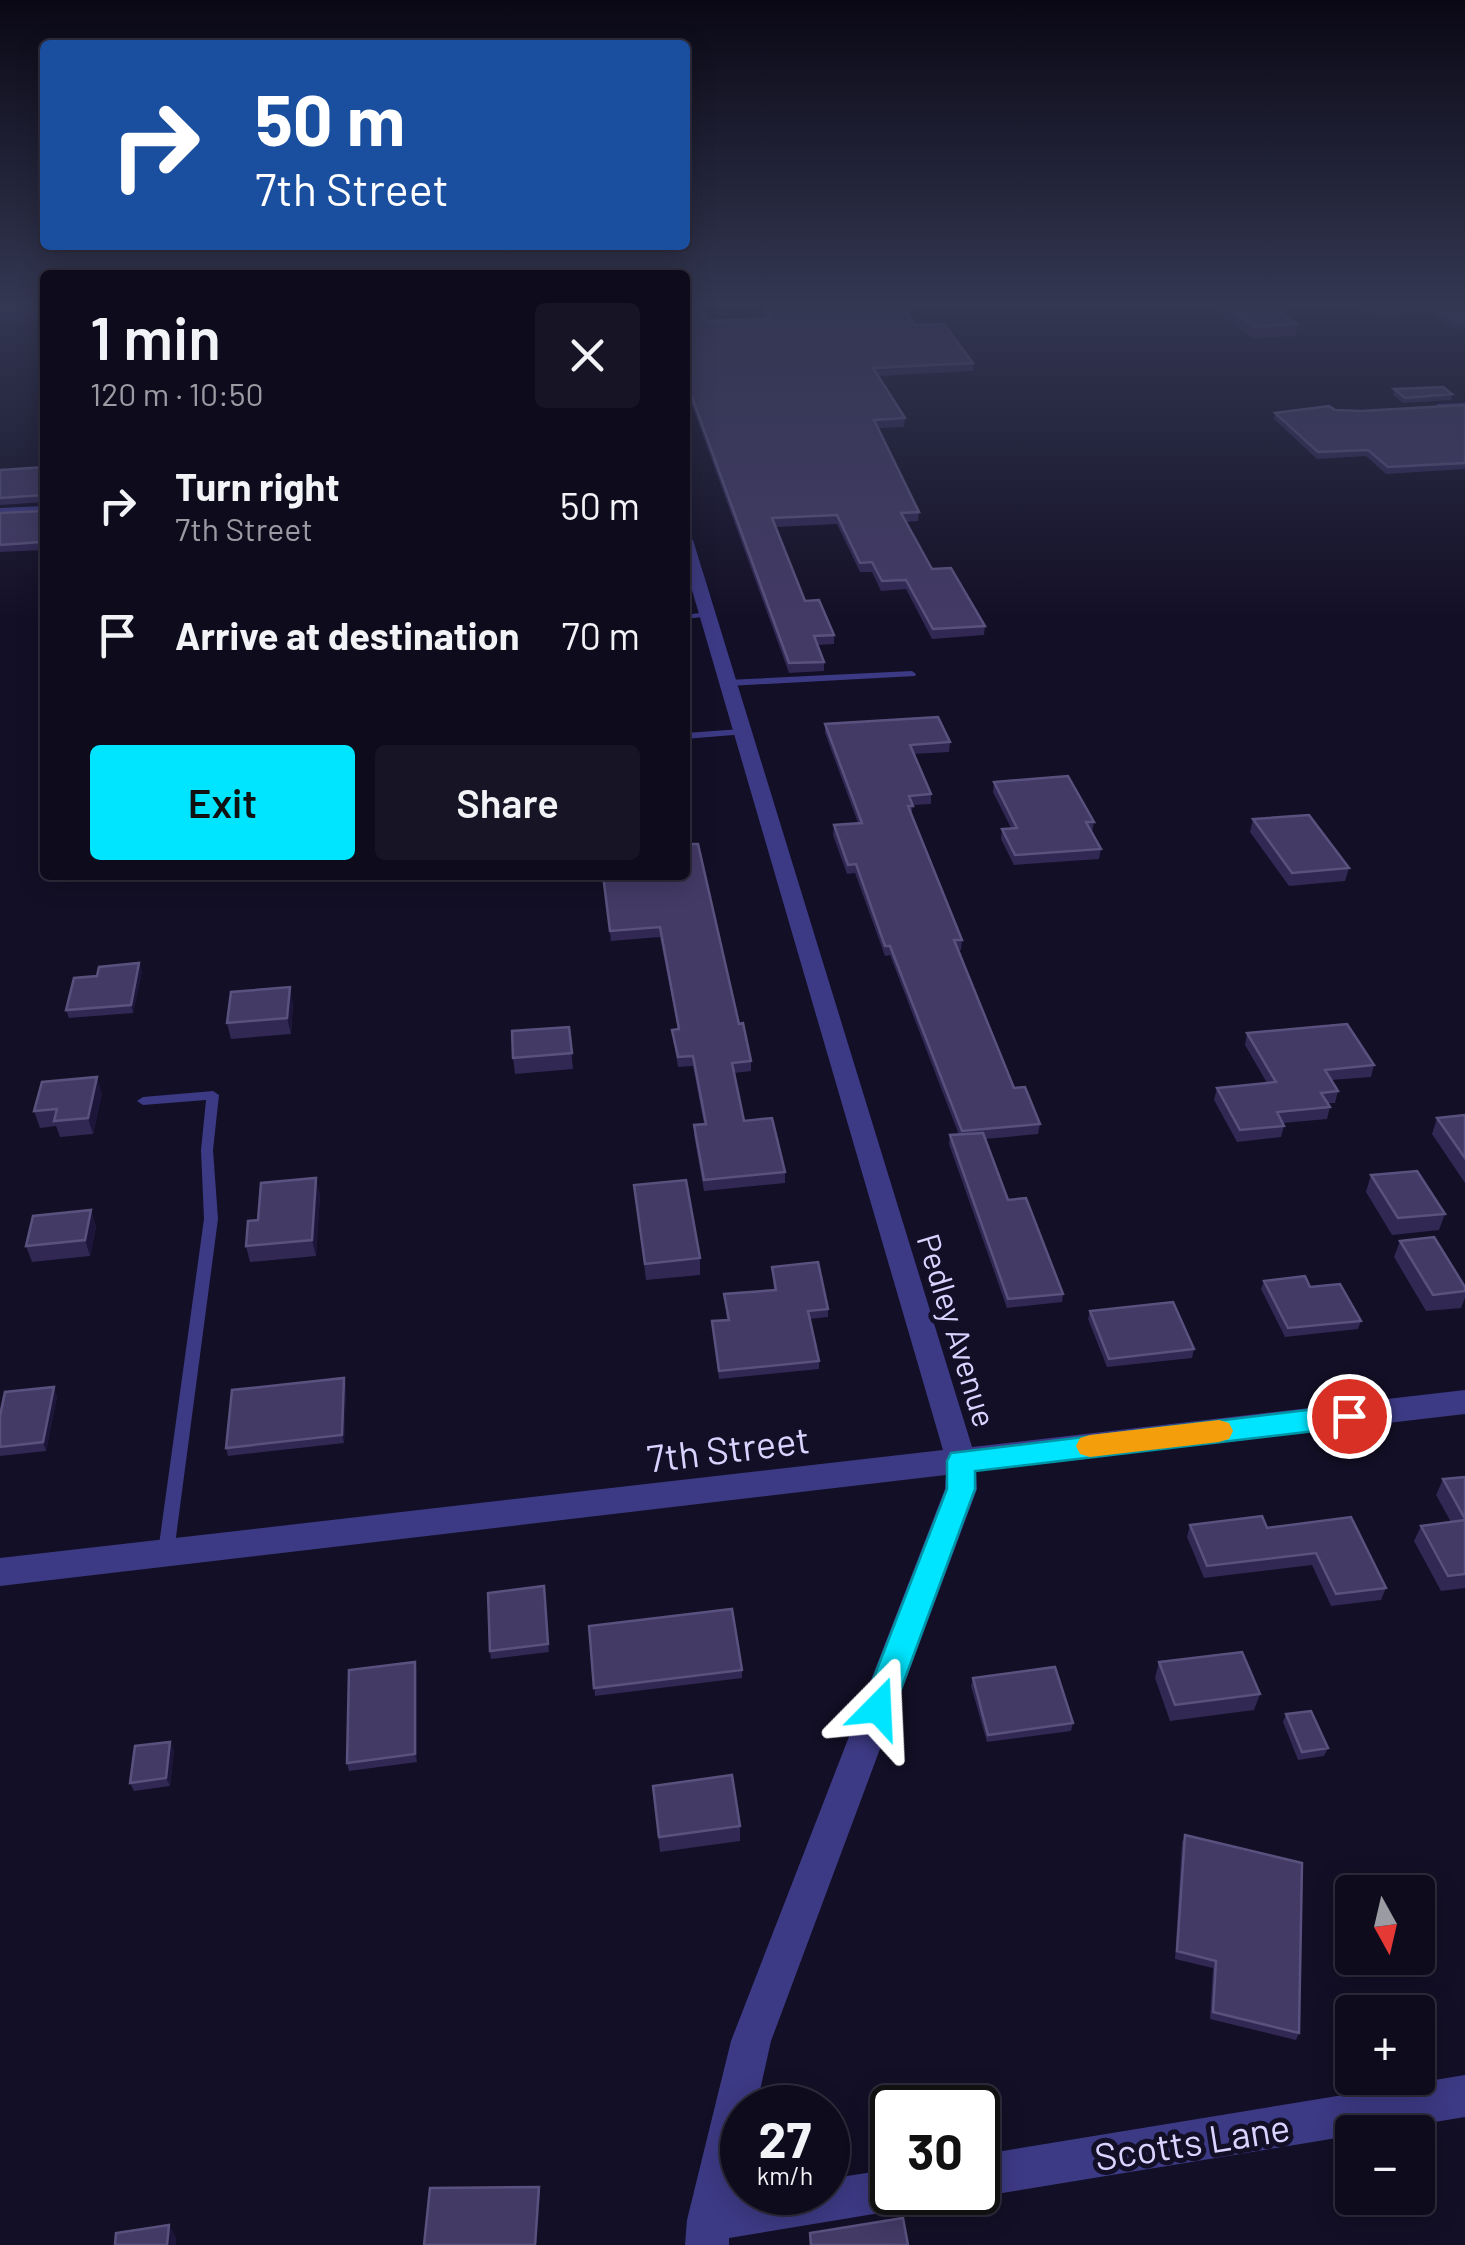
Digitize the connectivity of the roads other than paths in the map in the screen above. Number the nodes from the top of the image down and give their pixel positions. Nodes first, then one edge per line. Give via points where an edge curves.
1 (40, 510) edge
2 (0, 512) edge
3 (690, 574) edge
4 (696, 615) edge
5 (912, 674) dead end
6 (728, 683) junction
7 (742, 732) junction
8 (690, 736) edge
9 (142, 1102) dead end
10 (1465, 1402) edge
11 (961, 1461) junction
12 (166, 1552) junction
13 (0, 1572) edge
14 (1465, 2096) edge
15 (1000, 2172) edge
16 (870, 2195) edge
17 (708, 2233) edge

1 - 2 street
3 - 4 street, Pedley Avenue
4 - 6 street, Pedley Avenue
5 - 6 lane
6 - 7 street, Pedley Avenue
7 - 8 lane
7 - 11 street, Pedley Avenue
9 - 12 lane via 212,1095 211,1219
10 - 11 street, 7th Street
11 - 12 street, 7th Street
11 - 17 street, Pedley Avenue via 961,1489 751,2041
12 - 13 street, 7th Street
14 - 15 street, Scotts Lane
16 - 17 street

